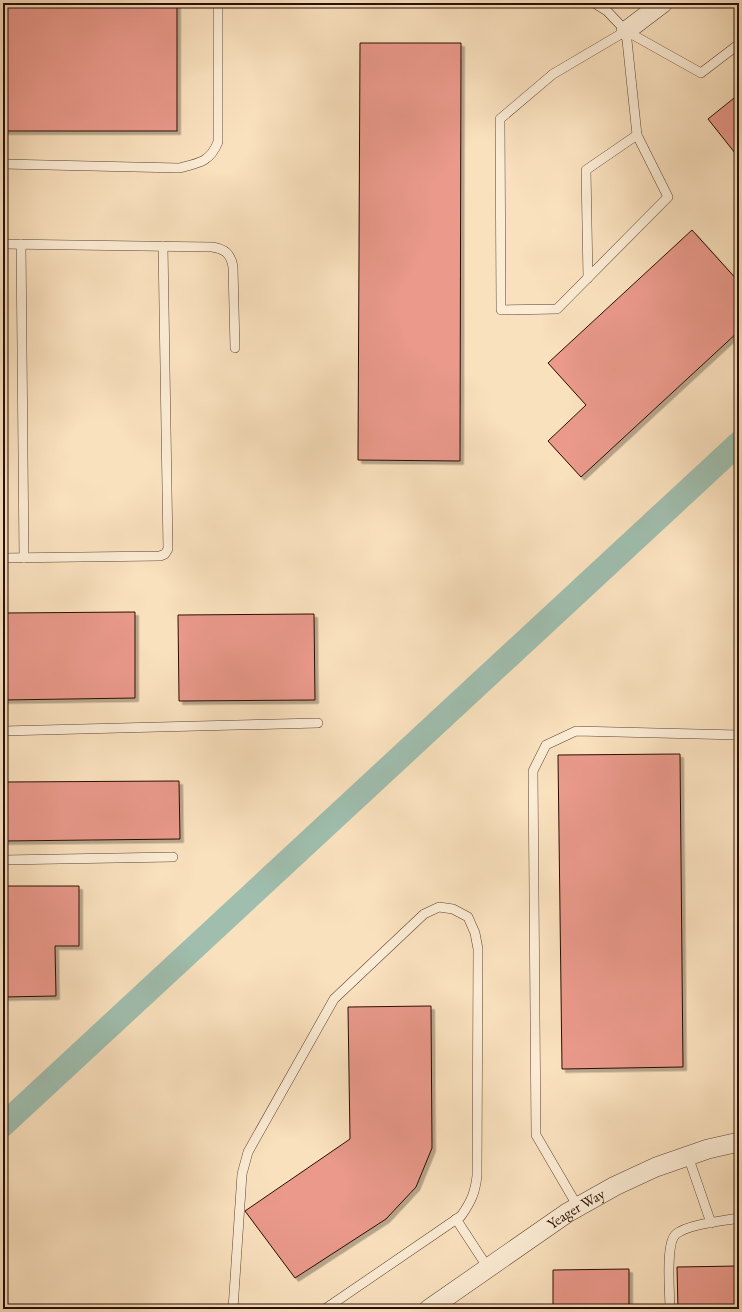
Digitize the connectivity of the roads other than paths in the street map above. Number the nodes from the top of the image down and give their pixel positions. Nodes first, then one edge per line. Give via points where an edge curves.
1 (218, 3) edge
2 (594, 3) edge
3 (663, 3) edge
4 (626, 30) junction
5 (739, 44) edge
6 (637, 135) junction
7 (3, 164) edge
8 (3, 244) edge
9 (21, 244) junction
10 (164, 246) junction
11 (588, 278) junction
12 (235, 348) dead end
13 (3, 558) edge
14 (24, 558) junction
15 (318, 723) dead end
16 (3, 730) edge
17 (739, 735) edge
18 (173, 857) dead end
19 (3, 860) edge
20 (739, 1142) edge
21 (688, 1156) junction
22 (578, 1207) junction
23 (739, 1218) edge
24 (456, 1219) junction
25 (711, 1224) junction
26 (488, 1268) junction
27 (234, 1309) edge
28 (325, 1309) edge
29 (429, 1309) edge
30 (670, 1309) edge

1 - 7 lane via 218,142 214,153 199,163 179,168
2 - 4 lane via 607,11
3 - 4 street
4 - 5 lane via 702,73
4 - 6 lane
4 - 11 lane via 553,74 500,119 501,310 557,309
6 - 11 lane via 586,170
6 - 11 lane via 668,197
8 - 9 lane
9 - 10 lane
9 - 14 lane
10 - 12 lane via 212,247 228,253 233,267
10 - 14 lane via 168,549 160,556
13 - 14 lane
15 - 16 lane
17 - 22 lane via 576,731 546,745 533,771 536,1135
18 - 19 lane
20 - 21 street, Yeager Way
21 - 22 street, Yeager Way via 615,1186
21 - 25 lane
22 - 26 street, Yeager Way
23 - 25 lane
24 - 26 lane
24 - 27 lane via 470,1204 476,1189 478,949 468,917 453,909 439,907 424,914 334,999 248,1152 242,1174
24 - 28 lane
25 - 30 lane via 684,1229 675,1234 670,1245
26 - 29 street, Yeager Way

